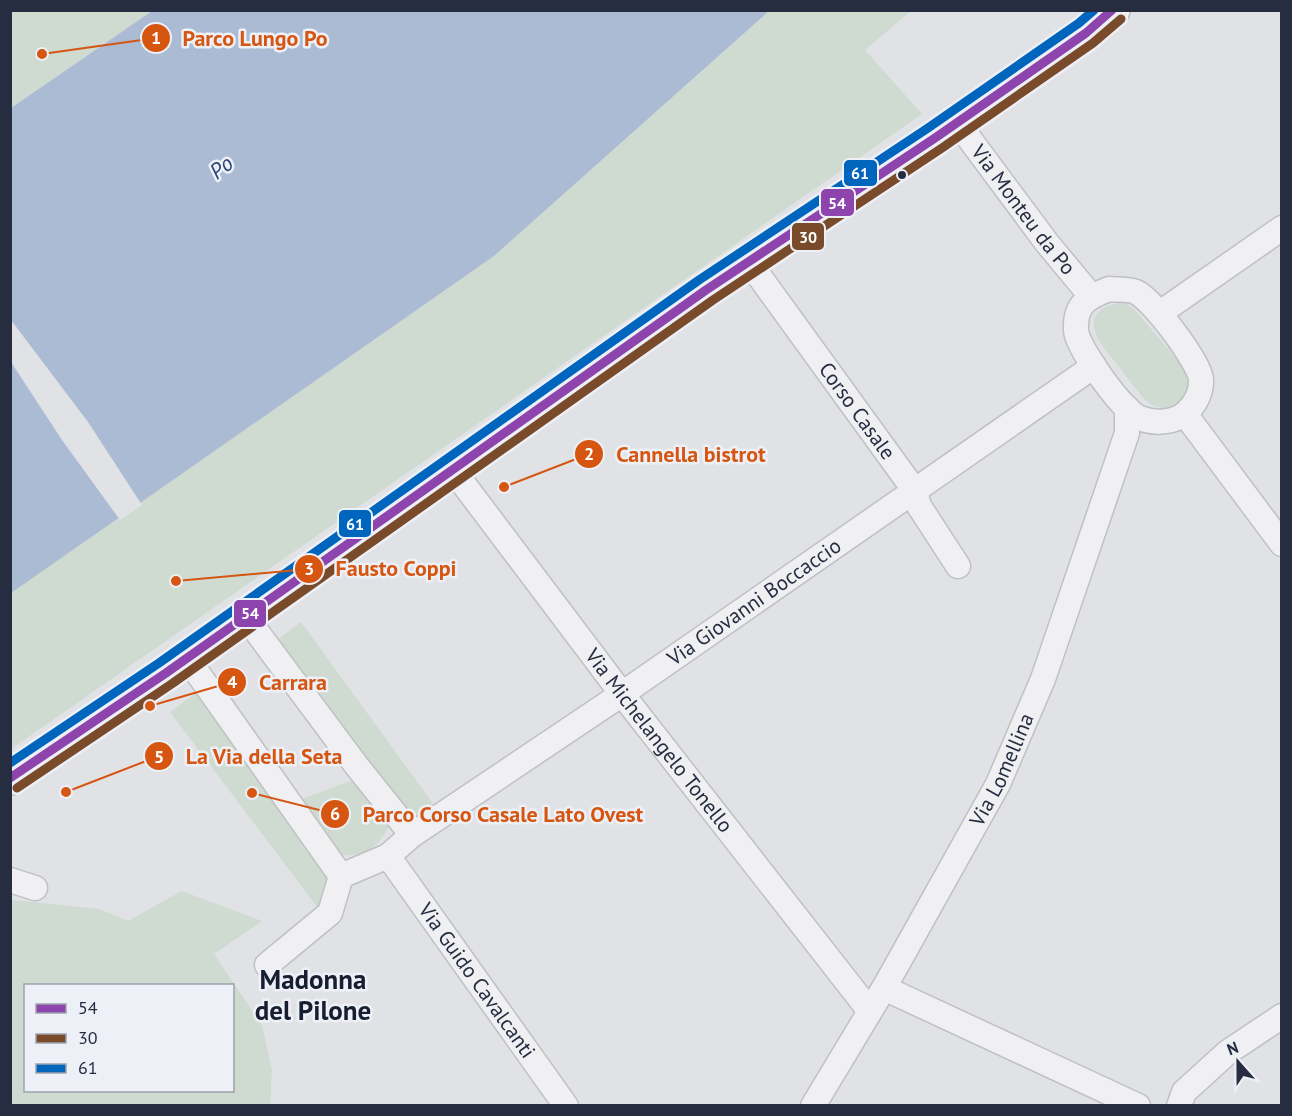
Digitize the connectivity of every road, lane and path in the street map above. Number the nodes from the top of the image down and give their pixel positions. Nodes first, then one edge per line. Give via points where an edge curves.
1 (1113, 10) edge
2 (957, 122) junction
3 (1281, 228) edge
4 (748, 262) junction
5 (1091, 296) junction
6 (1160, 313) junction
7 (1094, 366) junction
8 (1127, 408) junction
9 (1185, 414) junction
10 (453, 470) junction
11 (915, 491) junction
12 (1281, 544) edge
13 (958, 566) dead end
14 (245, 616) junction
15 (187, 658) junction
16 (622, 694) junction
17 (10, 778) edge
18 (412, 835) junction
19 (388, 856) junction
20 (341, 876) junction
21 (10, 880) edge
22 (35, 888) dead end
23 (267, 965) dead end
24 (884, 987) junction
25 (869, 1010) junction
26 (1281, 1016) edge
27 (566, 1106) edge
28 (813, 1106) edge
29 (1138, 1106) edge
30 (1179, 1106) edge

1 - 2 main road
2 - 4 main road
2 - 5 street, Via Monteu da Po
3 - 6 street
4 - 10 main road
4 - 11 street, Corso Casale
5 - 6 street via 1109,290 1136,292
5 - 7 street via 1078,312 1076,334
6 - 9 street via 1201,379 1197,399
7 - 8 street
7 - 11 street, Via Giovanni Boccaccio
8 - 9 street via 1138,418 1164,423
8 - 24 street, Via Lomellina via 1127,433 1043,679 998,784
9 - 12 street
10 - 14 main road
10 - 16 street, Via Michelangelo Tonello
11 - 13 street, Corso Casale via 919,506
11 - 16 street, Via Giovanni Boccaccio
14 - 15 main road
14 - 18 street
15 - 17 main road
15 - 20 street
16 - 18 street, Via Giovanni Boccaccio
16 - 25 street, Via Michelangelo Tonello
18 - 19 street, Via Giovanni Boccaccio
19 - 20 street, Via Giovanni Boccaccio
19 - 27 street, Via Guido Cavalcanti
20 - 23 street via 330,913
21 - 22 street
24 - 25 street, Via Lomellina
24 - 29 street
25 - 28 street, Via Lomellina
26 - 30 street via 1228,1052 1184,1092

